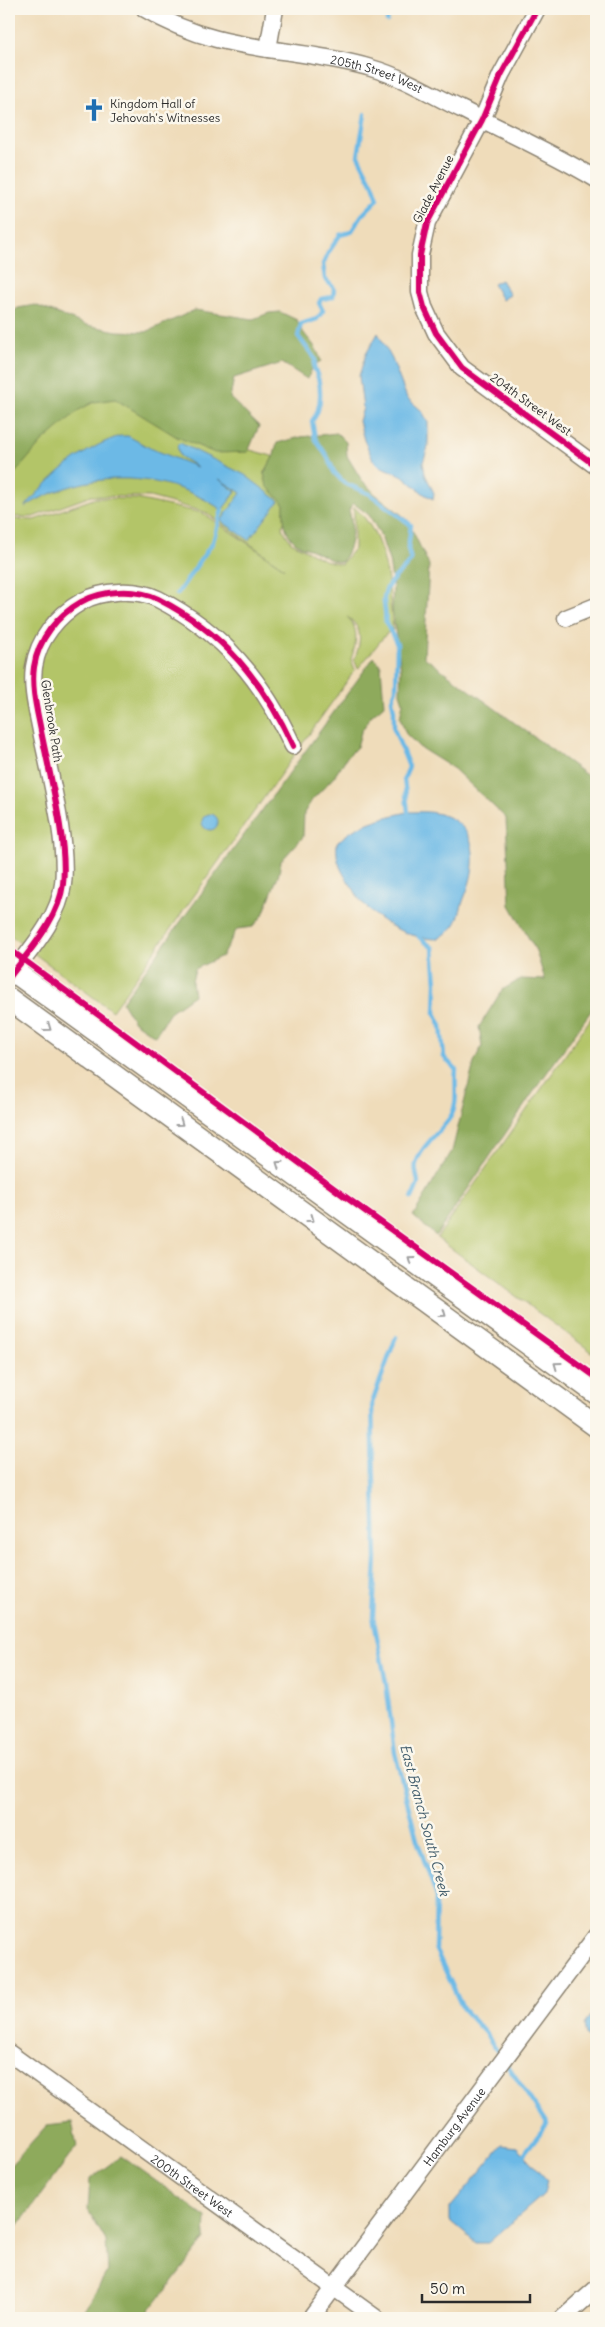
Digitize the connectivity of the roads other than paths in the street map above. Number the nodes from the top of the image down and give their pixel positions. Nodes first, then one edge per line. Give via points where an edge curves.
1 (145, 9) edge
2 (275, 9) edge
3 (537, 9) edge
4 (268, 50) junction
5 (482, 120) junction
6 (596, 179) edge
7 (476, 378) joint
8 (596, 466) edge
9 (596, 606) edge
10 (566, 618) dead end
11 (293, 746) dead end
12 (10, 972) edge
13 (9, 999) edge
14 (596, 1393) edge
15 (596, 1426) edge
16 (596, 1936) edge
17 (9, 2053) edge
18 (334, 2288) junction
19 (596, 2289) edge
20 (311, 2318) edge
21 (376, 2318) edge
22 (563, 2318) edge

1 - 4 street, 205th Street West via 174,25 207,37
2 - 4 street
3 - 5 street, Glade Avenue via 501,75
4 - 5 street, 205th Street West via 339,59 374,68
5 - 6 street, 205th Street West
5 - 7 street, Glade Avenue via 430,214 422,239 419,274 424,307 436,333 453,358
7 - 8 street, 204th Street West
9 - 10 street
11 - 12 street, Glenbrook Path via 276,711 247,668 209,632 169,605 153,597 109,592 86,599 69,609 52,626 40,645 34,666 36,707 61,847 63,885 47,924
14 -> 12 main road
13 -> 15 main road
16 - 18 street, Hamburg Avenue
17 - 18 street, 200th Street West
18 - 20 street, Hamburg Avenue
18 - 21 street, 200th Street West
19 - 22 street

